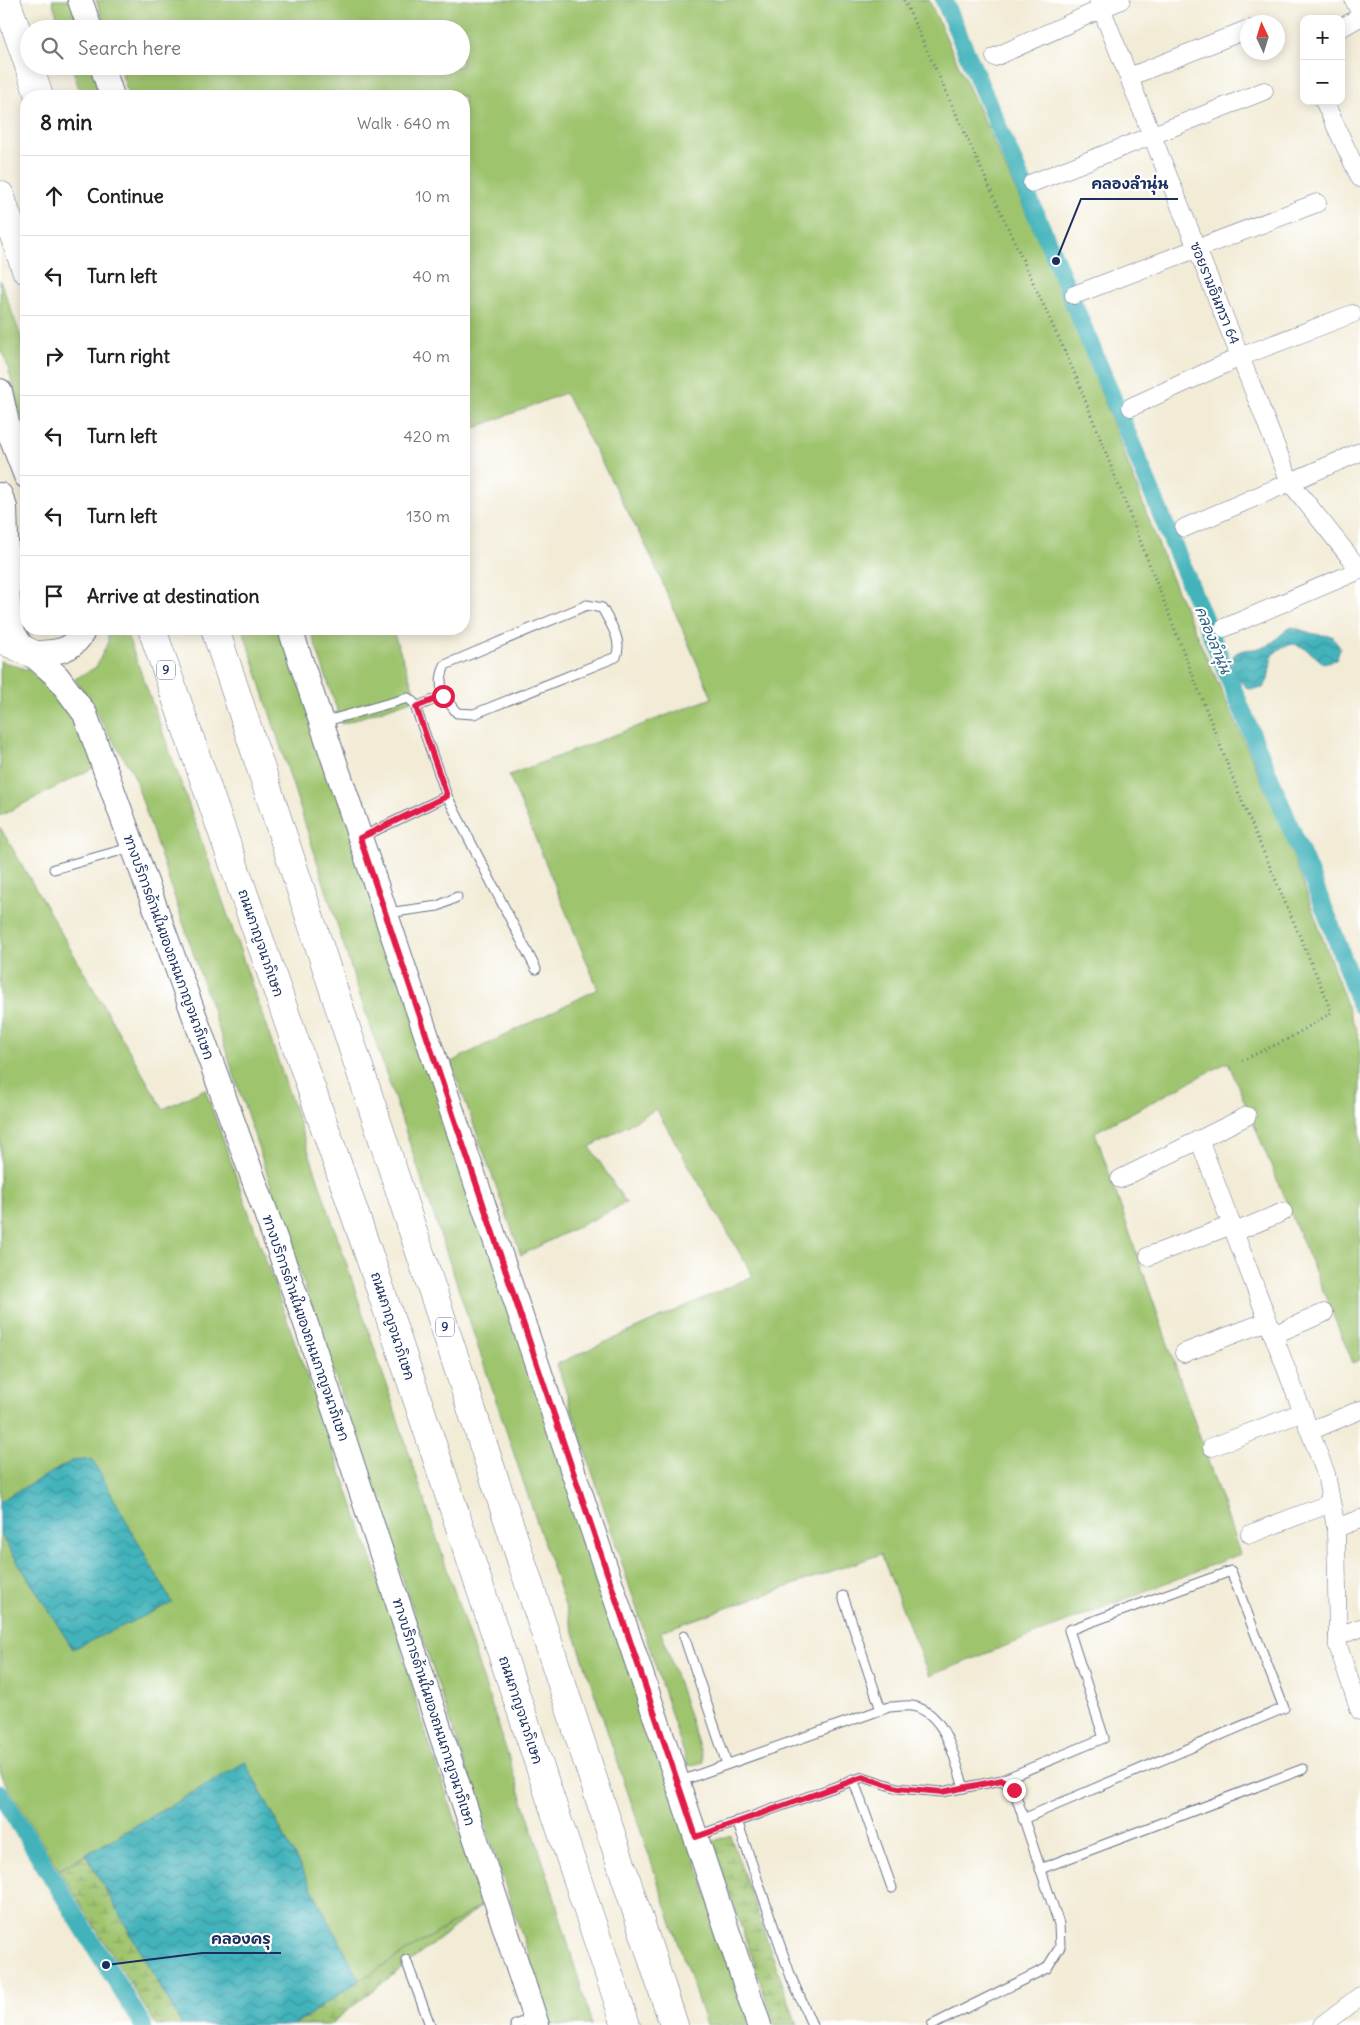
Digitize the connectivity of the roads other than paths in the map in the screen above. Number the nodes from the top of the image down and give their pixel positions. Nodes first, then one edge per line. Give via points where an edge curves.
1 (6, 0) edge
2 (22, 0) edge
3 (80, 0) edge
4 (1121, 0) edge
5 (1354, 0) edge
6 (1099, 4) edge
7 (1360, 12) edge
8 (1360, 17) edge
9 (27, 20) edge
10 (87, 20) edge
11 (1345, 26) edge
12 (1240, 32) edge
13 (20, 40) edge
14 (995, 57) dead end
15 (32, 75) edge
16 (40, 75) edge
17 (105, 75) edge
18 (1129, 77) junction
19 (37, 90) edge
20 (44, 90) edge
21 (110, 90) edge
22 (1264, 90) dead end
23 (1326, 105) edge
24 (1152, 135) junction
25 (1360, 178) edge
26 (1032, 183) dead end
27 (0, 195) edge
28 (1317, 203) dead end
29 (1197, 249) junction
30 (20, 253) edge
31 (1074, 295) dead end
32 (1352, 314) dead end
33 (1240, 357) junction
34 (0, 391) edge
35 (1131, 407) dead end
36 (1360, 452) edge
37 (20, 460) edge
38 (1290, 482) junction
39 (0, 495) edge
40 (1184, 528) dead end
41 (1360, 570) edge
42 (1224, 628) dead end
43 (80, 635) edge
44 (154, 635) edge
45 (217, 635) edge
46 (292, 635) edge
47 (0, 639) edge
48 (31, 653) junction
49 (443, 696) junction
50 (416, 707) junction
51 (321, 722) junction
52 (447, 796) junction
53 (360, 838) junction
54 (133, 847) junction
55 (54, 869) dead end
56 (457, 897) dead end
57 (384, 914) junction
58 (536, 968) dead end
59 (1247, 1116) dead end
60 (1199, 1139) junction
61 (1120, 1179) dead end
62 (1283, 1212) dead end
63 (1233, 1229) junction
64 (1149, 1256) dead end
65 (1324, 1313) dead end
66 (1271, 1328) junction
67 (1184, 1353) dead end
68 (1360, 1410) edge
69 (1303, 1412) junction
70 (1310, 1431) junction
71 (1212, 1447) dead end
72 (1331, 1503) junction
73 (1360, 1519) edge
74 (1336, 1528) junction
75 (1250, 1534) dead end
76 (843, 1596) dead end
77 (1360, 1628) edge
78 (684, 1636) dead end
79 (1338, 1636) junction
80 (881, 1710) junction
81 (1360, 1711) edge
82 (727, 1764) junction
83 (1303, 1769) dead end
84 (853, 1779) junction
85 (1002, 1780) junction
86 (678, 1782) junction
87 (964, 1788) junction
88 (1024, 1819) junction
89 (737, 1821) junction
90 (696, 1837) junction
91 (1040, 1869) junction
92 (892, 1888) dead end
93 (406, 1960) dead end
94 (1360, 1996) edge
95 (529, 2022) edge
96 (430, 2025) edge
97 (626, 2025) edge
98 (674, 2025) edge
99 (759, 2025) edge
100 (812, 2025) edge
101 (932, 2025) edge
102 (1322, 2025) edge

1 - 13 main road
2 - 9 main road
3 - 10 main road
4 - 6 street
5 - 7 street
6 - 14 street
6 - 18 street, ซอยรามอินทรา 64
8 - 11 street
12 - 18 street
15 - 19 main road
16 - 20 main road
17 - 21 main road
18 - 24 street, ซอยรามอินทรา 64
22 - 24 street
23 - 25 street
24 - 26 street
24 - 29 street, ซอยรามอินทรา 64
27 - 30 main road
28 - 29 street
29 - 31 street
29 - 33 street, ซอยรามอินทรา 64
32 - 33 street
33 - 35 street
33 - 38 street, ซอยรามอินทรา 64
34 - 37 main road via 9,432
36 - 38 street
38 - 40 street
38 - 41 street, ซอยรามอินทรา 64
39 - 48 main road, ทางบริการด้านในของถนนกาญจนาภิเษก via 5,507 10,617 20,644
41 - 42 street
43 - 48 main road via 57,653
44 - 97 main road, ถนนกาญจนาภิเษก / 9 via 369,1255
45 - 98 main road, 9
46 - 51 main road
47 - 48 main road
48 - 54 main road, ทางบริการด้านในของถนนกาญจนาภิเษก via 57,676 85,714
49 - 49 lane via 440,678 445,665 587,605 602,608 616,635 616,657 474,714 457,714
49 - 50 lane
50 - 51 lane via 408,698
50 - 52 lane
51 - 53 main road
52 - 53 lane
52 - 58 lane
53 - 57 main road
54 - 55 lane
54 - 95 main road, ทางบริการด้านในของถนนกาญจนาภิเษก via 305,1321
56 - 57 lane via 438,906
57 - 86 main road
59 - 60 street
60 - 61 street
60 - 63 street
62 - 63 street
63 - 64 street
63 - 66 street
65 - 66 street
66 - 67 street
66 - 69 street
68 - 70 street
69 - 70 street
69 - 71 street
70 - 72 street via 1326,1474
72 - 74 street
72 - 75 street
73 - 74 street
74 - 79 street
76 - 80 lane
77 - 79 street
78 - 82 lane
79 - 81 street via 1338,1646
80 - 82 lane
80 - 87 lane via 913,1706 934,1718 946,1735
82 - 86 lane
83 - 91 lane
84 - 87 lane via 863,1777 898,1788 942,1792
84 - 89 lane
84 - 92 lane
85 - 87 lane
85 - 88 lane via 1014,1790
85 - 88 lane via 1104,1738 1069,1630 1231,1571 1284,1708
86 - 90 main road
88 - 91 lane
89 - 90 lane
89 - 100 lane
90 - 99 main road
91 - 101 lane via 1060,1924 1060,1947 1047,1968
93 - 96 lane
94 - 102 street

